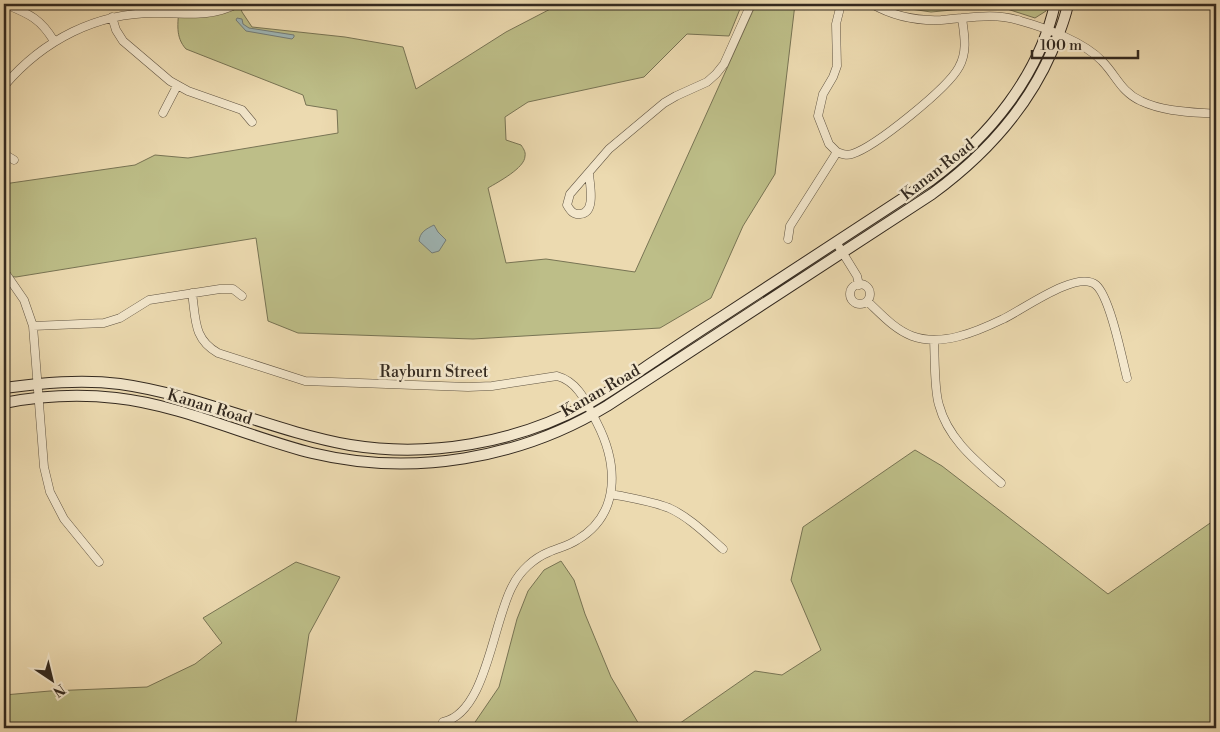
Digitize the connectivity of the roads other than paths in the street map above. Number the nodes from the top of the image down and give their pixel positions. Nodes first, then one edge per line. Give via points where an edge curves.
1 (5, 4) edge
2 (237, 4) edge
3 (751, 4) edge
4 (841, 4) edge
5 (872, 4) edge
6 (1055, 4) edge
7 (1068, 4) edge
8 (16, 6) edge
9 (112, 17) junction
10 (962, 18) junction
11 (1047, 31) junction
12 (1059, 35) junction
13 (54, 41) junction
14 (4, 86) edge
15 (177, 86) junction
16 (163, 113) dead end
17 (1216, 114) edge
18 (252, 122) dead end
19 (837, 152) junction
20 (4, 154) edge
21 (14, 160) dead end
22 (589, 174) junction
23 (788, 239) dead end
24 (836, 242) junction
25 (843, 252) junction
26 (4, 272) edge
27 (859, 284) junction
28 (192, 293) junction
29 (242, 296) dead end
30 (867, 301) junction
31 (33, 326) junction
32 (934, 340) junction
33 (1127, 378) dead end
34 (37, 384) junction
35 (4, 388) edge
36 (38, 399) junction
37 (4, 403) edge
38 (587, 405) junction
39 (593, 415) junction
40 (1001, 483) dead end
41 (611, 494) junction
42 (723, 548) dead end
43 (99, 562) dead end
44 (443, 722) dead end

1 - 8 street
2 - 9 street via 204,15 142,13
3 - 22 street via 724,64 716,74 707,82 664,103 609,149
4 - 19 street via 836,24 837,66 823,94 818,116 829,144
5 - 10 street via 909,18
6 - 11 main road, Kanan Road
7 - 12 main road, Kanan Road
8 - 13 street via 40,22
9 - 13 street via 83,26
9 - 15 street via 123,41
10 - 11 street via 998,16 1020,20
10 - 19 street via 964,53 952,78 880,139 851,154
11 - 12 street
11 - 24 main road, Kanan Road via 1018,89 982,137 931,180
12 - 17 street via 1092,52 1104,62 1124,89 1143,102 1161,108
12 - 25 main road, Kanan Road via 1029,95 988,148 940,189
13 - 14 street
15 - 16 street
15 - 18 street via 242,110
19 - 23 street via 790,226
20 - 21 street
22 - 22 street via 568,200 570,211 576,214 588,211 590,206
24 - 25 street
24 - 38 main road, Kanan Road
25 - 27 street
25 - 39 main road, Kanan Road
26 - 31 street via 24,300
27 - 30 street via 870,291
27 - 30 street via 852,290 852,299 860,304
28 - 29 street via 233,289
28 - 31 street via 150,300 104,324
28 - 38 street, Rayburn Street via 198,333 208,348 292,378 318,382 468,387 556,376 574,385
30 - 32 street via 898,329 912,336
31 - 34 street
32 - 33 street via 978,330 1004,319 1041,296 1083,281 1094,283 1109,311
32 - 40 street via 938,403 942,415 961,447
34 - 35 main road, Kanan Road
34 - 36 street
34 - 38 main road, Kanan Road via 91,382 153,390 316,438 390,449 439,448 488,441 522,432
36 - 37 main road, Kanan Road
36 - 39 main road, Kanan Road via 65,396 118,398 179,412 313,453 391,464 441,462 490,454 546,436
36 - 43 street via 44,467 50,492 64,519
38 - 39 street, Rayburn Street
39 - 41 street, Rayburn Street via 609,452
41 - 42 street via 670,509
41 - 44 street, Rayburn Street via 594,527 568,545 538,557 517,578 507,596 476,692 465,709 451,721

